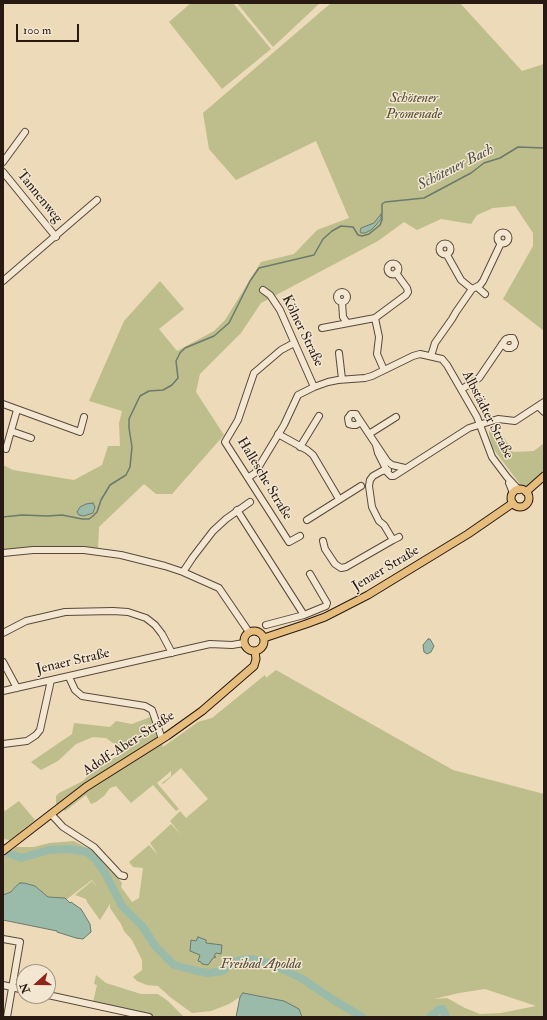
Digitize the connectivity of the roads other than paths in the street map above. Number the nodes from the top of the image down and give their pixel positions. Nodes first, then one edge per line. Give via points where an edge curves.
1 (26, 132) dead end
2 (3, 162) edge
3 (3, 172) edge
4 (97, 200) dead end
5 (56, 237) junction
6 (500, 243) dead end
7 (447, 254) dead end
8 (396, 273) dead end
9 (3, 281) edge
10 (475, 288) junction
11 (263, 290) dead end
12 (485, 294) dead end
13 (342, 302) dead end
14 (376, 318) junction
15 (347, 322) junction
16 (322, 328) dead end
17 (294, 343) junction
18 (502, 344) dead end
19 (339, 354) dead end
20 (432, 356) junction
21 (384, 370) junction
22 (342, 379) junction
23 (314, 387) junction
24 (462, 389) junction
25 (544, 402) edge
26 (3, 404) edge
27 (538, 406) junction
28 (17, 410) junction
29 (544, 412) edge
30 (319, 416) dead end
31 (84, 417) dead end
32 (396, 418) dead end
33 (361, 422) dead end
34 (480, 425) junction
35 (11, 431) junction
36 (278, 434) junction
37 (369, 434) junction
38 (31, 438) dead end
39 (376, 445) junction
40 (300, 447) junction
41 (6, 449) dead end
42 (392, 465) junction
43 (404, 468) junction
44 (388, 470) junction
45 (544, 476) edge
46 (248, 477) junction
47 (361, 486) dead end
48 (519, 492) junction
49 (339, 499) junction
50 (250, 502) dead end
51 (513, 503) junction
52 (237, 510) junction
53 (307, 520) dead end
54 (300, 536) dead end
55 (399, 537) dead end
56 (393, 540) junction
57 (323, 541) dead end
58 (3, 553) edge
59 (183, 572) junction
60 (310, 574) dead end
61 (304, 615) junction
62 (266, 625) dead end
63 (249, 632) junction
64 (3, 633) edge
65 (264, 638) junction
66 (244, 643) junction
67 (255, 651) junction
68 (172, 653) junction
69 (3, 662) edge
70 (70, 677) junction
71 (51, 680) junction
72 (17, 688) junction
73 (3, 691) edge
74 (162, 739) junction
75 (3, 744) edge
76 (51, 814) junction
77 (4, 850) edge
78 (124, 876) dead end
79 (3, 939) edge
80 (3, 985) edge
81 (12, 987) junction
82 (16, 988) edge
83 (56, 997) edge
84 (7, 1017) edge
85 (149, 1017) edge

1 - 2 street, Tannenweg
3 - 5 street, Tannenweg
4 - 5 street
5 - 9 street
6 - 10 street via 487,273 480,285
7 - 10 street via 461,280
8 - 14 street via 408,292
10 - 12 street
10 - 20 street via 435,343
11 - 17 street, Kölner Straße via 274,298
13 - 15 street via 343,317
14 - 15 street
14 - 21 street via 379,337 377,354
15 - 16 street
17 - 23 street, Kölner Straße
17 - 46 street, Hallesche Straße via 281,350 254,374 238,420 225,442
18 - 24 street via 479,378
19 - 22 street
20 - 21 street via 413,356
20 - 24 street, Albstädter Straße via 442,359 448,365
21 - 22 street via 365,378
22 - 23 street
23 - 36 street via 298,395
24 - 34 street, Albstädter Straße
25 - 27 street
26 - 28 street
27 - 29 street
27 - 34 street via 515,420 498,419
28 - 31 street via 80,432
28 - 35 street
30 - 40 street
32 - 37 street
33 - 37 street
34 - 43 street via 469,428
34 - 48 street, Albstädter Straße via 492,456
35 - 38 street
35 - 41 street
36 - 40 street
36 - 46 street via 255,473
37 - 39 street
39 - 42 street
39 - 44 street
40 - 49 street via 313,455
42 - 43 street
42 - 44 street
43 - 44 street via 394,476 390,475
44 - 56 street via 373,476 369,486 372,507
45 - 48 main road
46 - 54 street, Hallesche Straße via 289,542
47 - 49 street
48 - 51 main road via 512,497
48 - 51 main road via 529,498 526,504 520,507
49 - 53 street
50 - 52 street
51 - 65 main road, Jenaer Straße via 368,596 319,619
52 - 59 street via 209,536
52 - 61 street
55 - 56 street
56 - 57 street via 341,568 335,564
58 - 59 street via 84,550 121,555
59 - 63 street via 219,588
60 - 61 street via 327,603 323,608
61 - 62 street
63 - 65 main road via 258,632
63 - 66 main road
64 - 68 street via 26,622 65,612 128,612 146,618 154,625
65 - 67 main road via 262,646
66 - 67 main road via 249,650
66 - 68 street, Jenaer Straße via 210,644
67 - 74 main road, Adolf-Aber-Straße via 256,659 249,672 202,711
68 - 70 street, Jenaer Straße
69 - 72 street
70 - 71 street, Jenaer Straße
70 - 74 street via 75,690 82,696 145,706 152,710
71 - 72 street, Jenaer Straße
71 - 75 street via 40,730 28,741
72 - 73 street, Jenaer Straße
74 - 76 main road, Adolf-Aber-Straße via 91,784
76 - 77 main road, Adolf-Aber-Straße
76 - 78 street via 62,826 94,847 120,875
79 - 81 street via 20,942
80 - 81 street
81 - 82 street
81 - 84 street
83 - 85 street

